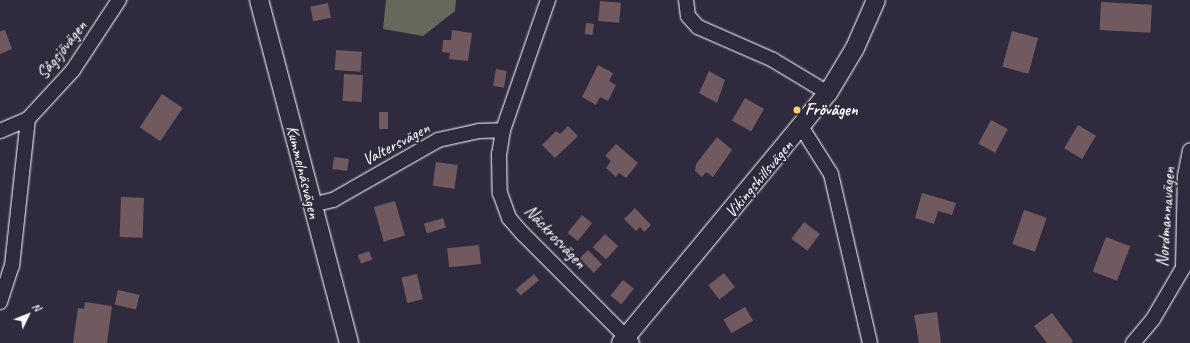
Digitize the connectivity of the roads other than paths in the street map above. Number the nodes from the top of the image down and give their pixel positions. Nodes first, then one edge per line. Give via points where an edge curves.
1 (119, 0) edge
2 (259, 0) edge
3 (548, 0) edge
4 (686, 0) edge
5 (876, 0) edge
6 (828, 93) junction
7 (28, 119) junction
8 (802, 128) junction
9 (503, 130) junction
10 (0, 131) edge
11 (1190, 150) edge
12 (311, 205) junction
13 (0, 302) edge
14 (626, 341) edge
15 (349, 343) edge
16 (870, 343) edge
17 (1134, 343) edge

1 - 7 street, Sågsjövägen via 73,70
2 - 12 street, Kummelnäsvägen
3 - 9 street, Näckrosvägen
4 - 6 street via 688,16 698,27 767,56
5 - 6 street, Vikingshillsvägen via 855,48
6 - 8 street, Vikingshillsvägen
7 - 10 street, Sågsjövägen
7 - 13 street via 12,266
8 - 14 street, Vikingshillsvägen
8 - 16 street via 831,174
9 - 12 street, Valtersvägen via 479,131 438,140 333,200
9 - 14 street, Näckrosvägen via 499,154 500,193 510,218
11 - 17 street, Nordmannavägen via 1185,176 1183,268 1153,319
12 - 15 street, Kummelnäsvägen

